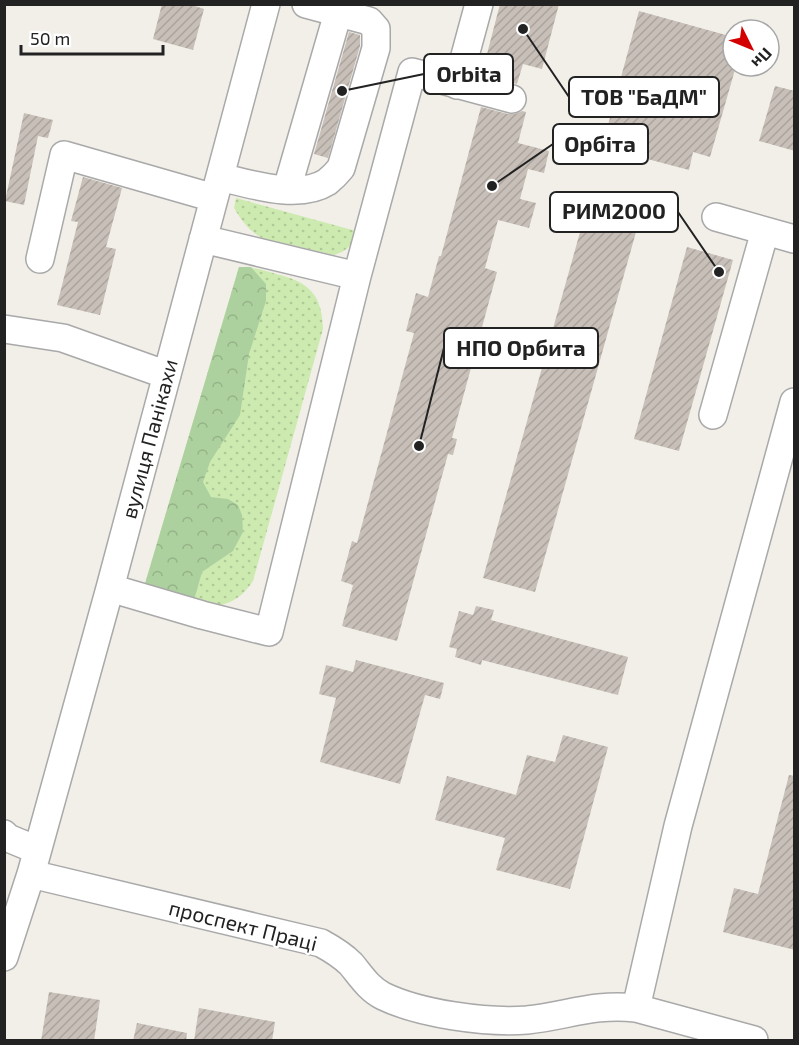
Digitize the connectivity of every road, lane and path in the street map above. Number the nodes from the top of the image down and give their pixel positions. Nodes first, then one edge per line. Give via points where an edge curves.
1 (266, 4) edge
2 (306, 4) edge
3 (479, 4) edge
4 (338, 13) junction
5 (457, 85) junction
6 (512, 99) dead end
7 (217, 188) junction
8 (287, 189) junction
9 (716, 217) dead end
10 (765, 231) junction
11 (203, 239) junction
12 (795, 239) edge
13 (40, 259) dead end
14 (357, 276) junction
15 (4, 328) edge
16 (167, 375) junction
17 (795, 402) edge
18 (713, 416) dead end
19 (110, 588) junction
20 (4, 834) edge
21 (34, 862) junction
22 (4, 957) edge
23 (636, 1008) junction
24 (521, 1030) edge
25 (754, 1041) edge

1 - 7 street, вулиця Панікахи
2 - 4 street
3 - 5 street
4 - 8 street
4 - 8 street via 369,21 376,29 376,48 341,168 327,182 303,190
5 - 6 street
5 - 14 street via 412,72
7 - 8 street
7 - 11 street, вулиця Панікахи
7 - 13 street via 64,155
9 - 10 street
10 - 12 street
10 - 18 street
11 - 14 street
11 - 16 street, вулиця Панікахи
14 - 19 street via 269,632
15 - 16 street via 63,338
16 - 19 street, вулиця Панікахи
17 - 23 street via 678,826
19 - 21 street, вулиця Панікахи
20 - 21 street, проспект Праці
21 - 22 street, вулиця Панікахи
21 - 24 street, проспект Праці via 321,943 339,953 380,995 414,1008 500,1020
23 - 24 street, проспект Праці via 604,1006
23 - 25 street, проспект Праці

